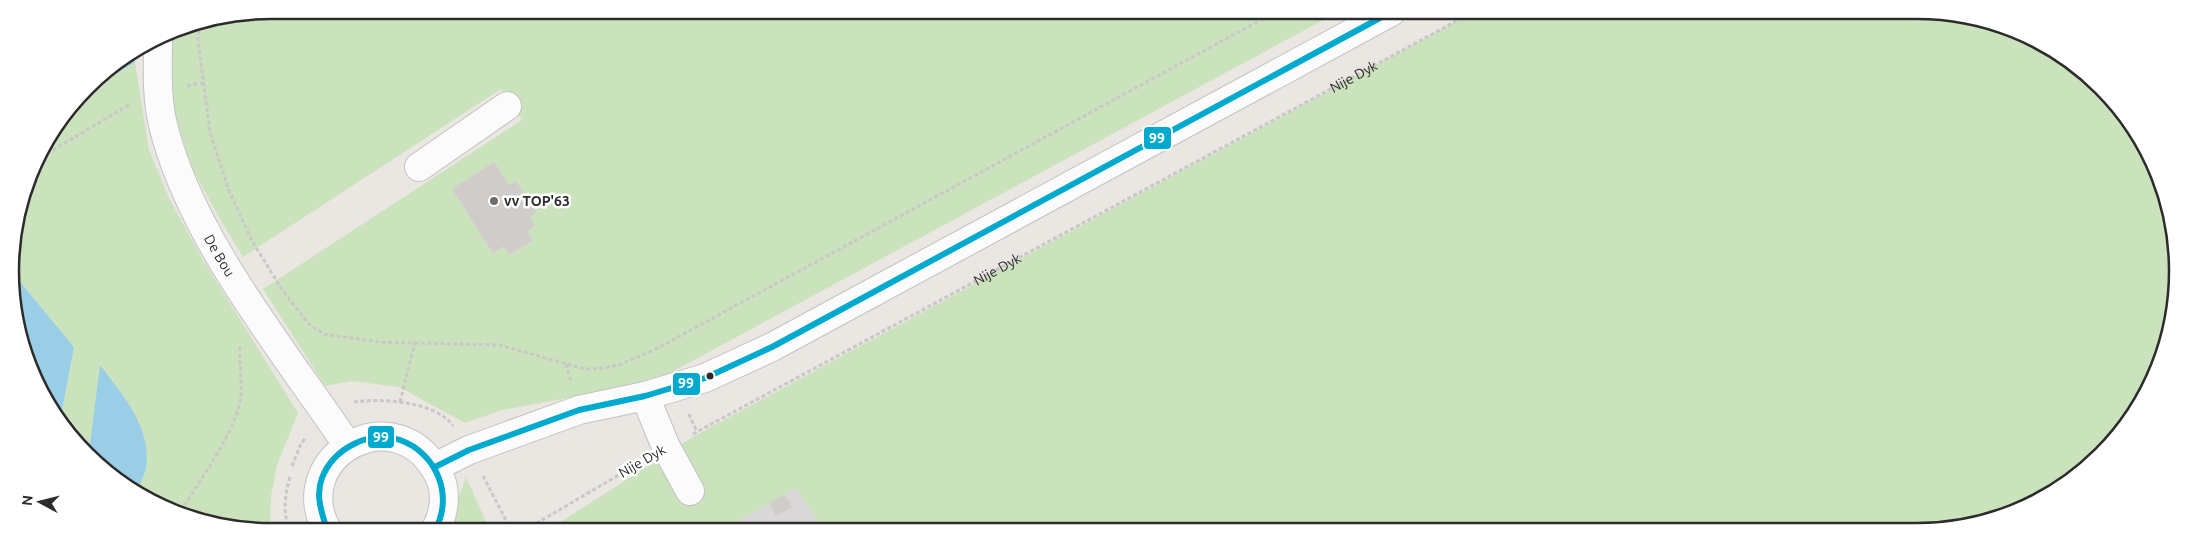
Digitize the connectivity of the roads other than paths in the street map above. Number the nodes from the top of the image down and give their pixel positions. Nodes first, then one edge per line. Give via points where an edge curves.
1 (1378, 19) edge
2 (158, 46) edge
3 (507, 106) dead end
4 (419, 167) dead end
5 (645, 396) junction
6 (348, 446) junction
7 (435, 467) junction
8 (690, 491) dead end
9 (323, 523) edge
10 (438, 523) edge

1 - 5 street via 772,347 705,378
2 - 6 street, De Bou via 158,91 163,125 186,194 238,286
3 - 4 street
5 - 7 street via 579,410 469,450
5 - 8 street via 666,447
6 - 7 street via 374,436 393,437 425,454
6 - 9 street via 335,456 322,480 319,492
7 - 10 street via 444,496

